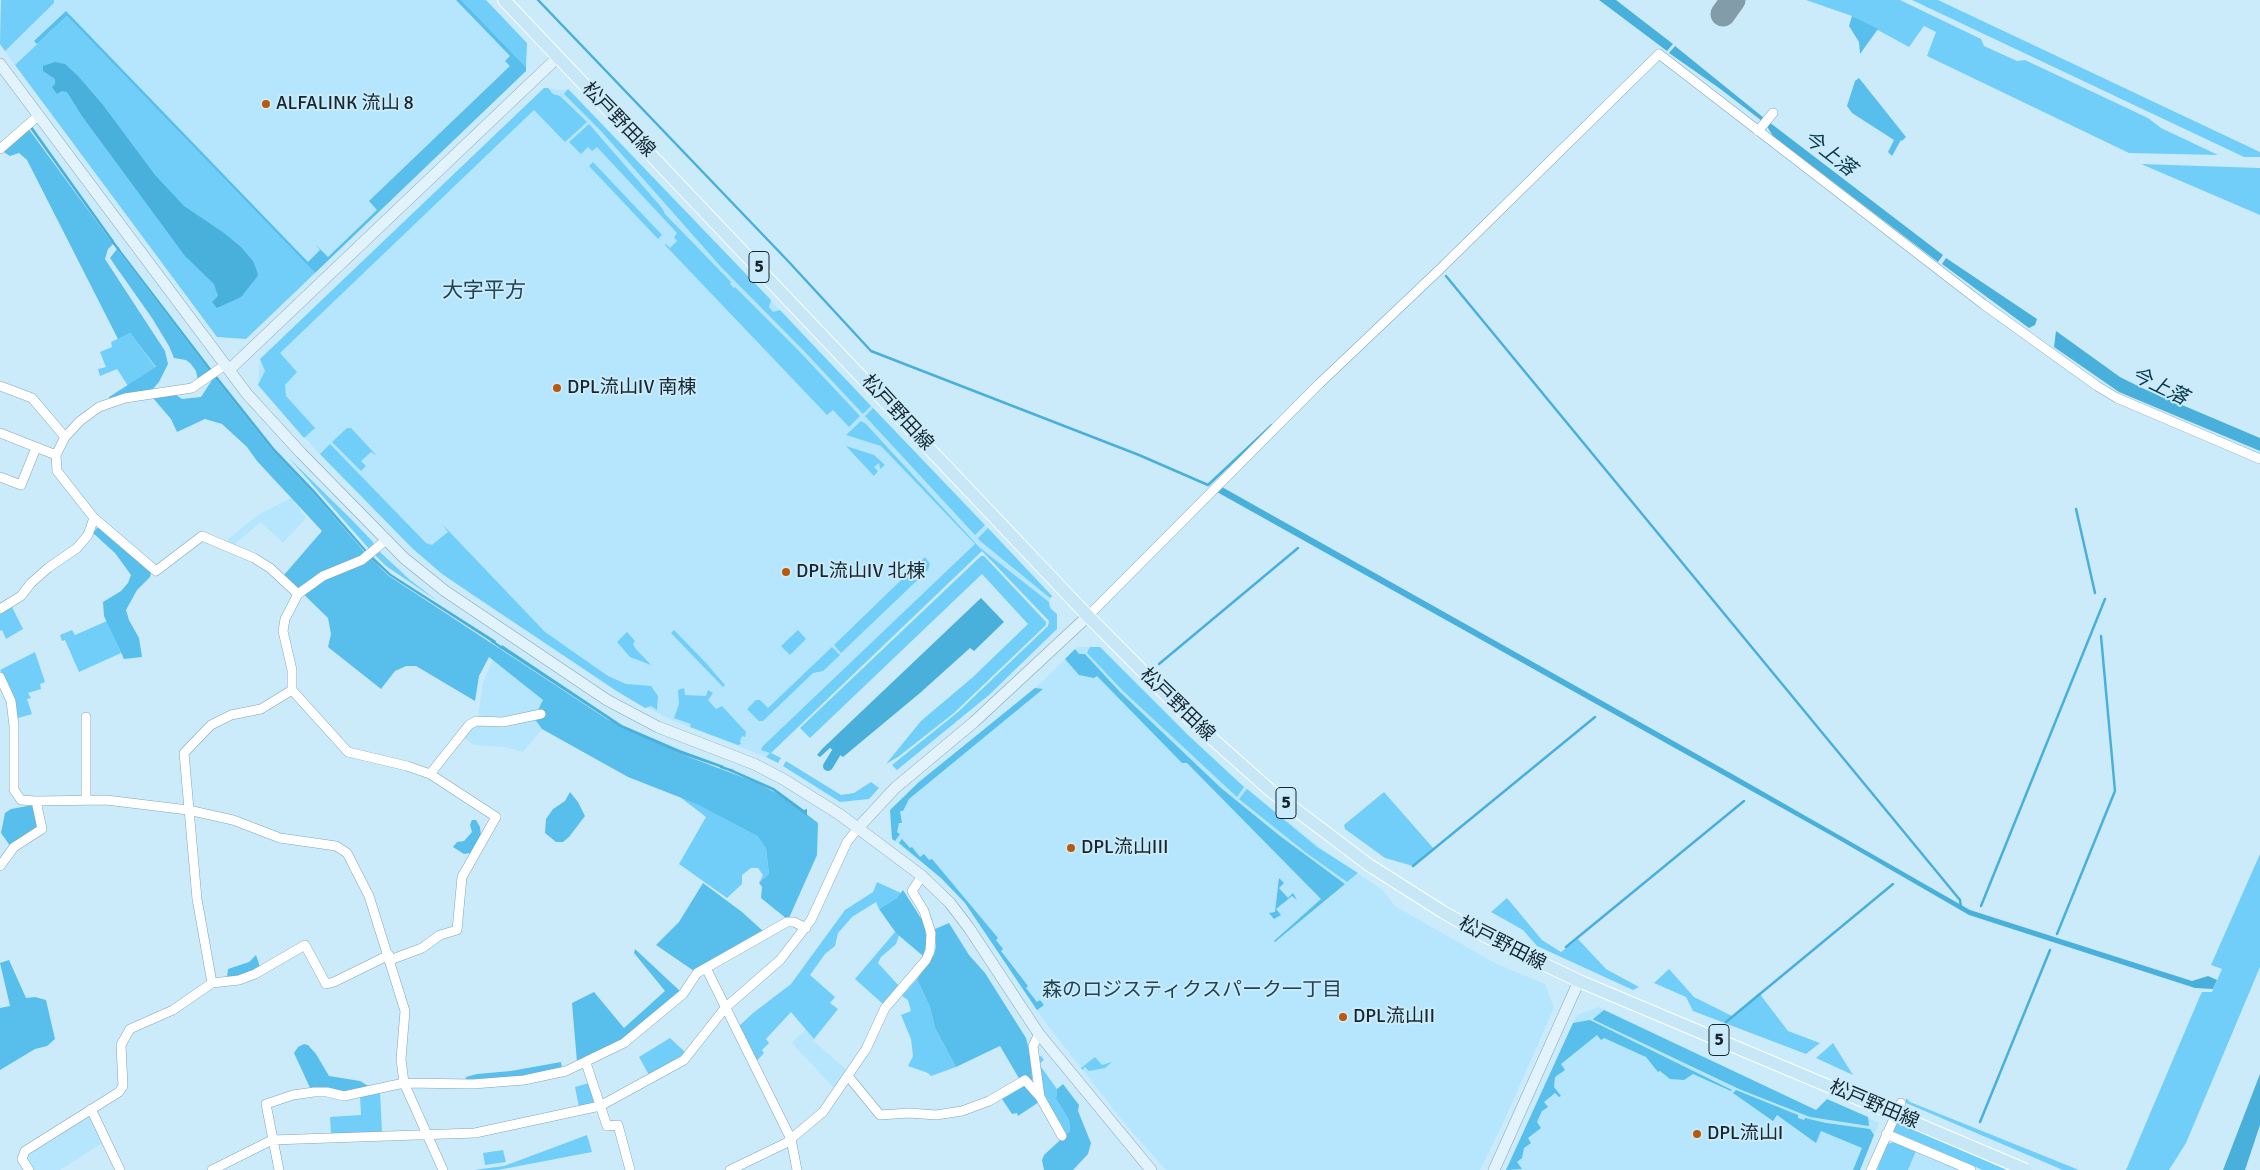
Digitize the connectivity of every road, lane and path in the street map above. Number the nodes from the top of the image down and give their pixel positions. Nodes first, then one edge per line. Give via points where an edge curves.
1 (504, 0) edge
2 (558, 57) junction
3 (0, 64) edge
4 (1771, 115) dead end
5 (38, 116) junction
6 (1760, 128) junction
7 (0, 149) edge
8 (227, 368) junction
9 (0, 386) edge
10 (0, 433) edge
11 (65, 437) junction
12 (36, 448) junction
13 (56, 455) junction
14 (2260, 459) edge
15 (0, 477) edge
16 (94, 518) junction
17 (386, 540) junction
18 (298, 594) junction
19 (0, 609) edge
20 (1088, 616) junction
21 (0, 677) edge
22 (292, 690) junction
23 (540, 714) dead end
24 (86, 718) dead end
25 (430, 774) junction
26 (86, 800) junction
27 (36, 802) junction
28 (188, 810) junction
29 (858, 828) junction
30 (0, 866) edge
31 (922, 876) junction
32 (806, 928) junction
33 (389, 958) junction
34 (706, 968) junction
35 (1579, 981) junction
36 (212, 982) junction
37 (725, 1008) junction
38 (1039, 1034) junction
39 (586, 1062) junction
40 (848, 1076) junction
41 (404, 1083) junction
42 (1040, 1097) junction
43 (1901, 1103) dead end
44 (600, 1106) junction
45 (91, 1109) junction
46 (1886, 1134) junction
47 (429, 1135) junction
48 (1062, 1136) dead end
49 (790, 1139) junction
50 (272, 1140) junction
51 (29, 1170) edge
52 (120, 1170) edge
53 (212, 1170) edge
54 (279, 1170) edge
55 (443, 1170) edge
56 (630, 1170) edge
57 (730, 1170) edge
58 (797, 1170) edge
59 (1151, 1170) edge
60 (1494, 1170) edge
61 (1871, 1170) edge
62 (1971, 1170) edge
63 (2026, 1170) edge

1 - 2 main road, 松戸野田線 / 5
2 - 8 street
2 - 20 main road, 松戸野田線 / 5
3 - 5 street
4 - 6 street
5 - 7 street
5 - 8 street
6 - 14 street via 1983,304 2097,386 2117,398
6 - 20 street via 1659,54 1312,391
8 - 11 street via 192,388 108,403 90,414
8 - 17 street via 267,416
9 - 11 street via 32,398
10 - 12 street
11 - 13 street
12 - 13 street
12 - 15 street via 21,485
13 - 16 street via 57,472
16 - 18 street via 156,571 202,536 254,558
16 - 19 street via 88,535 76,548 48,568 21,596
17 - 18 street via 354,565 323,576
17 - 29 street via 445,592 606,700 658,727 754,764
18 - 22 street via 283,631 292,670
20 - 29 street via 974,722 896,788
20 - 35 main road, 松戸野田線 / 5 via 1190,719 1270,791 1326,834 1449,916
21 - 27 street via 13,713 14,790 21,800
22 - 25 street via 348,752
22 - 28 street via 261,709 231,715 211,726 184,753
23 - 25 street via 495,723 476,721 469,725
24 - 26 street
25 - 33 street via 496,817 462,877 457,930 440,935 422,948
26 - 27 street
26 - 28 street
27 - 30 street via 42,829 14,847
28 - 33 street via 233,820 280,838 343,849 369,896
28 - 36 street via 197,899
29 - 31 street
29 - 32 street via 847,842
31 - 38 street via 969,928
31 - 40 street via 912,891 929,924 930,951 885,1008 866,1049
32 - 34 street via 787,922
32 - 37 street via 780,960
33 - 36 street via 326,984 305,945 255,974 239,980
33 - 41 street via 406,1012 401,1058
34 - 37 street
34 - 39 street via 697,973 683,994 624,1043
35 - 60 street
35 - 63 main road, 松戸野田線 / 5, bridge
36 - 45 street via 173,1010 130,1029 121,1045 123,1086 119,1092
37 - 44 street via 684,1060
37 - 49 street
38 - 42 street via 1033,1046
38 - 59 street
39 - 41 street via 566,1071 524,1080 473,1084
39 - 44 street
40 - 42 street via 880,1115 936,1116 962,1111 989,1101 1025,1080
40 - 49 street via 823,1112
41 - 47 street
41 - 50 street via 344,1096 327,1092 294,1095 266,1104
42 - 48 street
43 - 46 street
44 - 47 street via 475,1134
44 - 56 street via 608,1126 618,1124
45 - 51 street via 25,1152 22,1159
45 - 52 street
46 - 61 street
46 - 62 street
47 - 50 street
47 - 55 street
49 - 57 street
49 - 58 street
50 - 53 street
50 - 54 street

